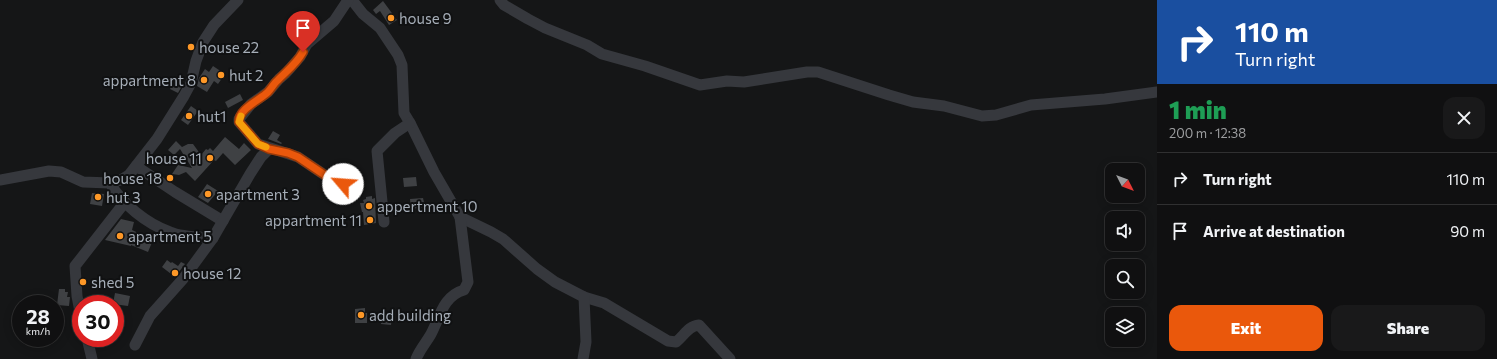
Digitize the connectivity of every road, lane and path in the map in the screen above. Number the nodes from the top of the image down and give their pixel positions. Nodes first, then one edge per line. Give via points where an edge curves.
1 (238, 0) edge
2 (348, 0) edge
3 (352, 0) edge
4 (500, 0) edge
5 (1157, 92) edge
6 (410, 122) junction
7 (269, 149) junction
8 (136, 166) junction
9 (0, 180) edge
10 (110, 183) junction
11 (343, 184) dead end
12 (125, 202) junction
13 (460, 217) junction
14 (223, 221) junction
15 (384, 222) dead end
16 (213, 238) junction
17 (77, 295) edge
18 (584, 297) junction
19 (135, 345) dead end
20 (89, 347) edge
21 (92, 359) edge
22 (416, 359) edge
23 (583, 359) edge
24 (730, 359) edge

1 - 8 street via 214,25 203,42 191,83 184,96 157,139
2 - 7 street via 334,21 307,44 286,73 251,104 239,119 258,144
3 - 6 street via 363,14 380,28 398,55 402,65 404,113
4 - 5 street via 504,5 545,28 602,54 700,85 818,72 913,102 944,106 982,116 996,115 1031,105
6 - 13 street via 428,161
6 - 15 street via 377,151
7 - 11 street via 298,157 338,184
7 - 14 street via 250,174
8 - 10 street via 129,175
8 - 14 street
9 - 10 street via 49,171 61,172 83,182
10 - 12 street
12 - 16 street via 146,219 171,233
12 - 17 street via 75,266
13 - 18 street via 503,239 555,282
13 - 22 street via 468,282 464,290 450,297 443,307 431,335
14 - 16 street
16 - 19 street via 179,284 157,308
18 - 23 street via 586,342
18 - 24 street via 604,303 668,340 676,342 688,329 699,325
20 - 21 street

